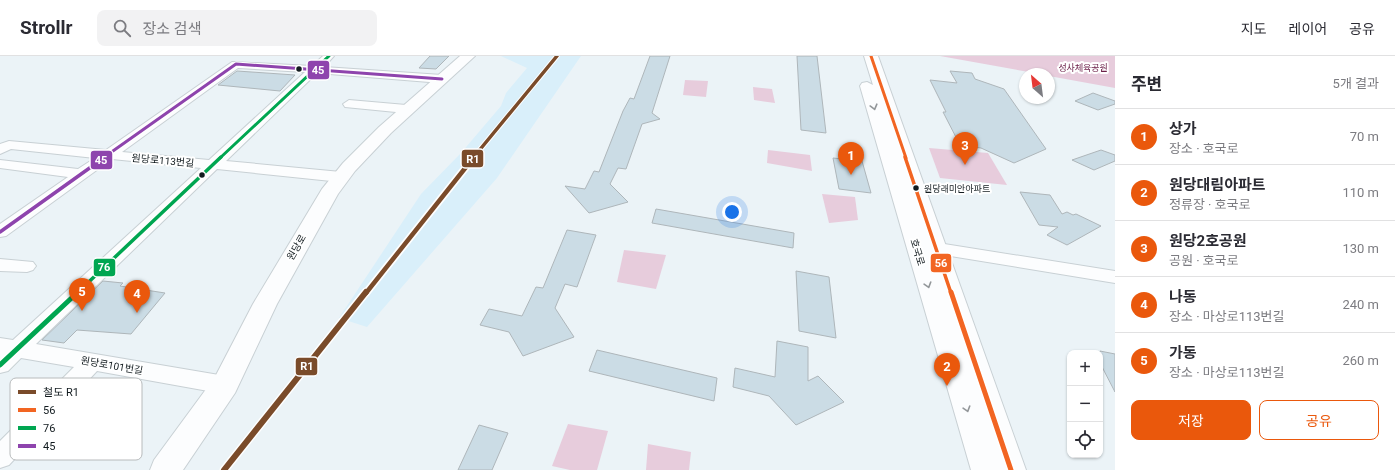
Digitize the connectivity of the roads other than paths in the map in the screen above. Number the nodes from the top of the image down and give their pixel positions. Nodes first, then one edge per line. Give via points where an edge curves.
1 (329, 56) edge
2 (468, 56) edge
3 (858, 56) edge
4 (871, 56) edge
5 (314, 69) junction
6 (442, 79) junction
7 (349, 104) dead end
8 (406, 109) junction
9 (4, 148) edge
10 (107, 155) junction
11 (0, 164) edge
12 (214, 165) junction
13 (81, 174) junction
14 (341, 177) junction
15 (0, 232) edge
16 (938, 249) junction
17 (0, 265) edge
18 (27, 266) dead end
19 (1115, 277) edge
20 (9, 347) edge
21 (94, 361) junction
22 (0, 365) edge
23 (77, 378) edge
24 (225, 385) junction
25 (10, 447) edge
26 (0, 457) edge
27 (164, 470) edge
28 (986, 470) edge
29 (1011, 470) edge

1 - 5 street
2 - 6 main road, 원당로
3 -> 28 main road, 호국로
4 - 16 main road, 호국로
5 - 6 street
5 - 10 street via 236,64
5 - 12 street
6 - 8 main road, 원당로
7 - 8 street
8 - 14 main road, 원당로
9 - 10 street, 원당로113번길
10 - 12 street, 원당로113번길
10 - 13 street
11 - 13 street
12 - 14 street, 원당로113번길
12 - 20 street
13 - 15 street
14 - 24 main road, 원당로 via 300,240
16 - 19 street, 호국로
16 - 29 main road, 호국로
17 - 18 street
20 - 21 street, 원당로101번길
20 - 22 street
21 - 23 street
21 - 24 street, 원당로101번길
24 - 27 main road, 원당로
25 - 26 street

